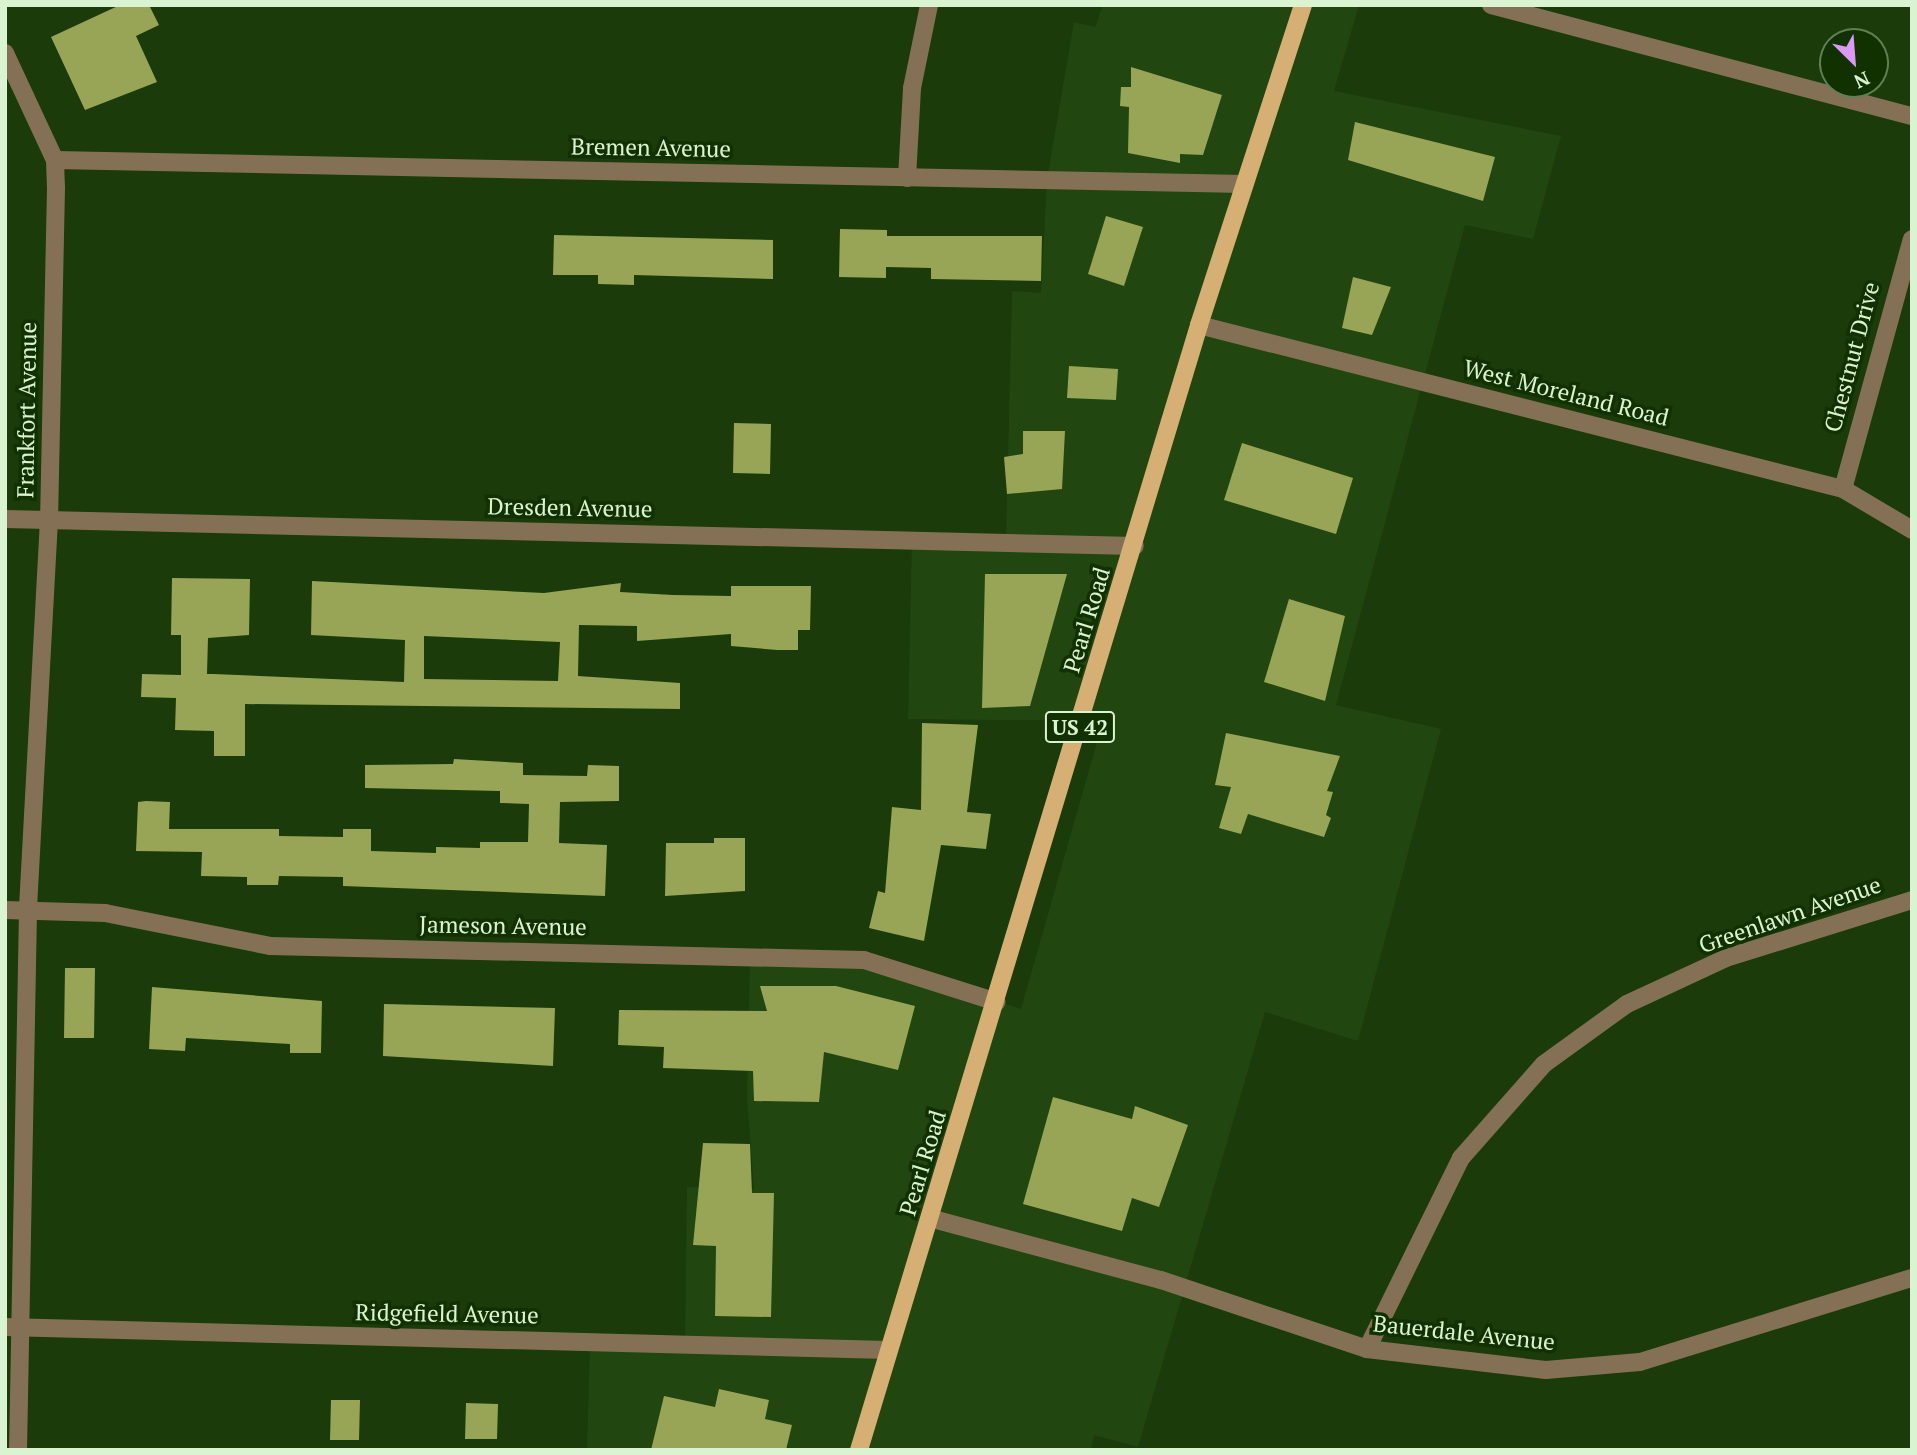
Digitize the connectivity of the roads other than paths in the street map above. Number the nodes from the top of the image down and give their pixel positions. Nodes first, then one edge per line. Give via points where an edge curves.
1 (929, 5) edge
2 (1303, 5) edge
3 (1490, 5) edge
4 (5, 54) edge
5 (1912, 116) edge
6 (55, 160) junction
7 (907, 178) junction
8 (1245, 184) junction
9 (1912, 239) edge
10 (1199, 325) junction
11 (1843, 489) junction
12 (5, 519) edge
13 (49, 520) junction
14 (1912, 530) edge
15 (1135, 545) junction
16 (1912, 900) edge
17 (5, 910) edge
18 (28, 911) junction
19 (997, 1002) junction
20 (933, 1219) junction
21 (1912, 1278) edge
22 (5, 1327) edge
23 (24, 1328) junction
24 (1367, 1349) junction
25 (888, 1350) junction
26 (18, 1450) edge
27 (859, 1450) edge

1 - 7 street via 912,88
2 - 8 main road, Pearl Road / US 42
3 - 5 street
4 - 6 street, Frankfort Avenue
6 - 7 street, Bremen Avenue
6 - 13 street, Frankfort Avenue
7 - 8 street, Bremen Avenue
8 - 10 main road, Pearl Road / US 42
9 - 11 street, Chestnut Drive
10 - 11 street, West Moreland Road
10 - 15 main road, Pearl Road / US 42
11 - 14 street, West Moreland Road
12 - 13 street, Dresden Avenue
13 - 15 street, Dresden Avenue
13 - 18 street, Frankfort Avenue
15 - 19 main road, Pearl Road / US 42
16 - 24 street, Greenlawn Avenue via 1726,958 1628,1004 1544,1064 1461,1158
17 - 18 street, Jameson Avenue
18 - 19 street, Jameson Avenue via 104,913 270,946 864,960
18 - 23 street, Frankfort Avenue
19 - 20 main road, Pearl Road / US 42
20 - 24 street, Bauerdale Avenue via 1161,1280
20 - 25 main road, Pearl Road / US 42
21 - 24 street, Bauerdale Avenue via 1640,1362 1546,1370
22 - 23 street, Ridgefield Avenue
23 - 25 street, Ridgefield Avenue
23 - 26 street, Frankfort Avenue
25 - 27 main road, Pearl Road / US 42

